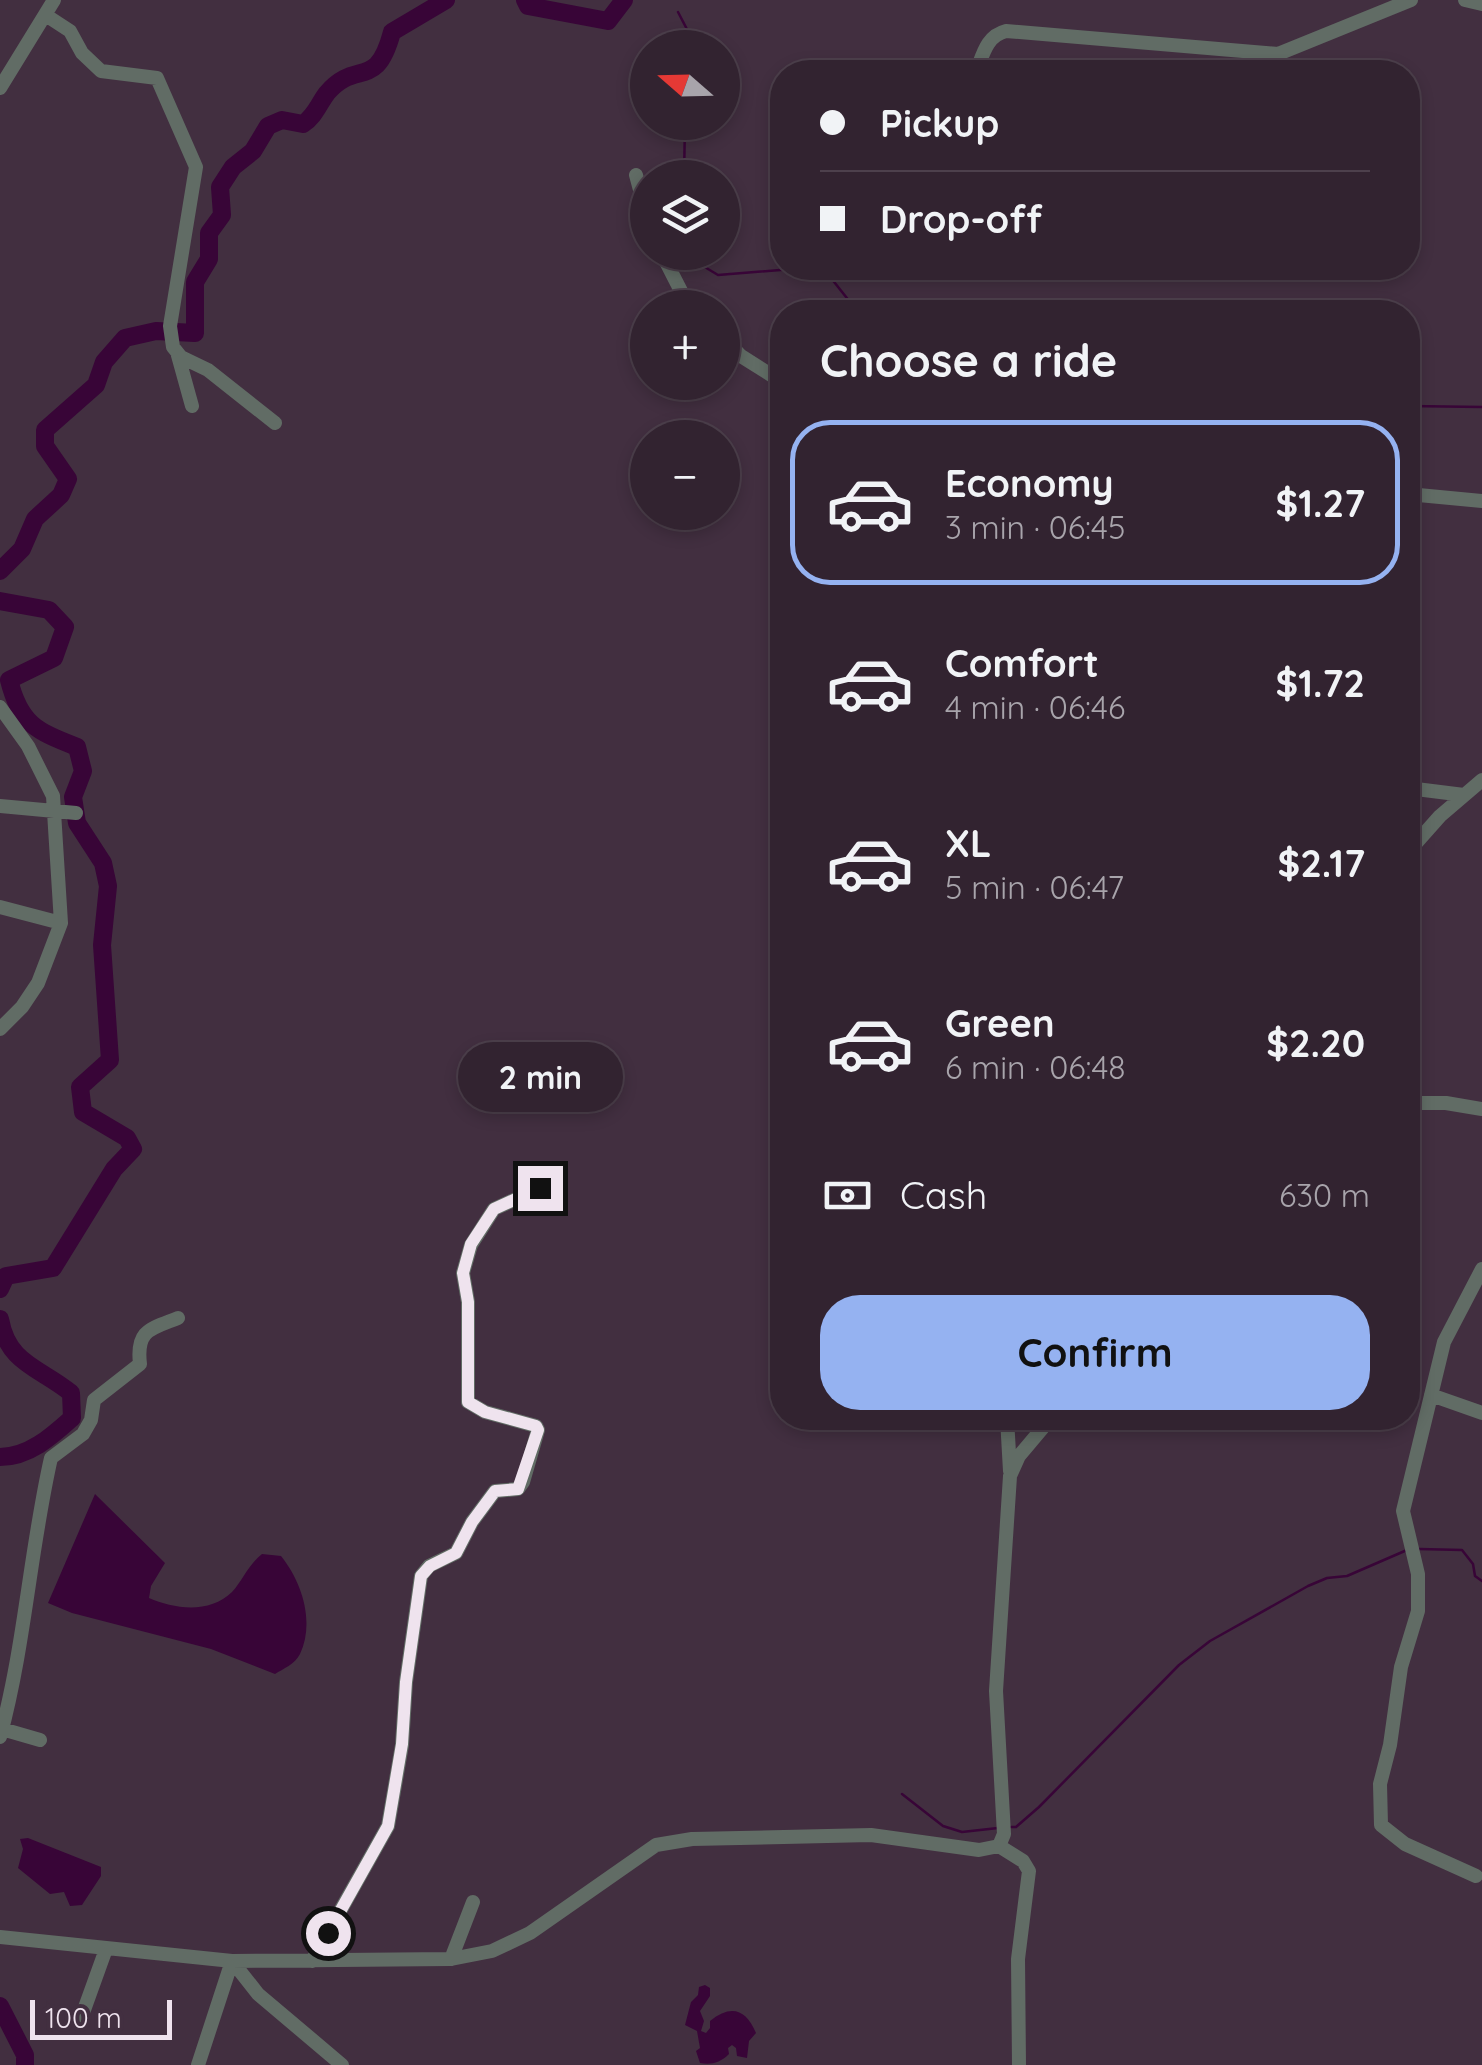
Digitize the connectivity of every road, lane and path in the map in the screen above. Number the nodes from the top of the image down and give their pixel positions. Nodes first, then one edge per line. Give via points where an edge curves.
1 (54, 0) edge
2 (1411, 0) edge
3 (1465, 0) edge
4 (1482, 4) edge
5 (47, 16) junction
6 (981, 60) edge
7 (0, 88) edge
8 (173, 339) junction
9 (740, 355) edge
10 (770, 374) edge
11 (192, 406) dead end
12 (275, 422) dead end
13 (1420, 495) edge
14 (1482, 501) edge
15 (0, 707) edge
16 (1482, 780) edge
17 (1420, 790) edge
18 (1464, 795) junction
19 (0, 806) edge
20 (54, 811) junction
21 (76, 813) dead end
22 (1420, 840) edge
23 (0, 907) edge
24 (61, 923) junction
25 (0, 1029) edge
26 (1420, 1103) edge
27 (1482, 1109) edge
28 (540, 1188) dead end
29 (1482, 1269) edge
30 (178, 1318) dead end
31 (1430, 1395) junction
32 (1482, 1413) edge
33 (1008, 1430) edge
34 (1041, 1430) edge
35 (1010, 1476) junction
36 (1, 1733) edge
37 (40, 1740) dead end
38 (1002, 1833) junction
39 (1476, 1876) dead end
40 (473, 1902) dead end
41 (0, 1937) edge
42 (106, 1949) junction
43 (452, 1958) junction
44 (232, 1961) junction
45 (312, 1961) junction
46 (78, 2024) dead end
47 (198, 2065) edge
48 (342, 2065) edge
49 (1019, 2065) edge

1 - 5 street
2 - 6 street via 1278,54 1006,31 988,43
3 - 4 street
5 - 7 street
5 - 8 street via 70,31 101,70 157,78 193,157
8 - 11 street
8 - 12 street
9 - 10 street
13 - 14 street
15 - 20 street via 28,746
16 - 18 street
17 - 18 street
18 - 22 street
19 - 20 street
20 - 21 street
20 - 24 street
23 - 24 street
24 - 25 street via 38,983
26 - 27 street
28 - 45 street via 488,1215 463,1273 468,1402 536,1426 523,1482 518,1489 495,1491 456,1553 421,1576 388,1826
29 - 31 street via 1444,1342
30 - 36 street via 142,1336 140,1364 94,1400 83,1434 51,1458 23,1641
31 - 32 street
31 - 39 street via 1403,1511 1418,1574 1418,1611 1380,1784 1381,1825 1405,1844
33 - 35 street
34 - 35 street
35 - 38 street via 996,1691
36 - 37 street
38 - 43 street via 979,1850 871,1835 656,1845 530,1933 492,1951
38 - 49 street via 1028,1871 1018,1959
40 - 43 street
41 - 42 street
42 - 44 street
42 - 46 street
43 - 45 street
44 - 45 street
44 - 47 street
44 - 48 street via 258,1994

